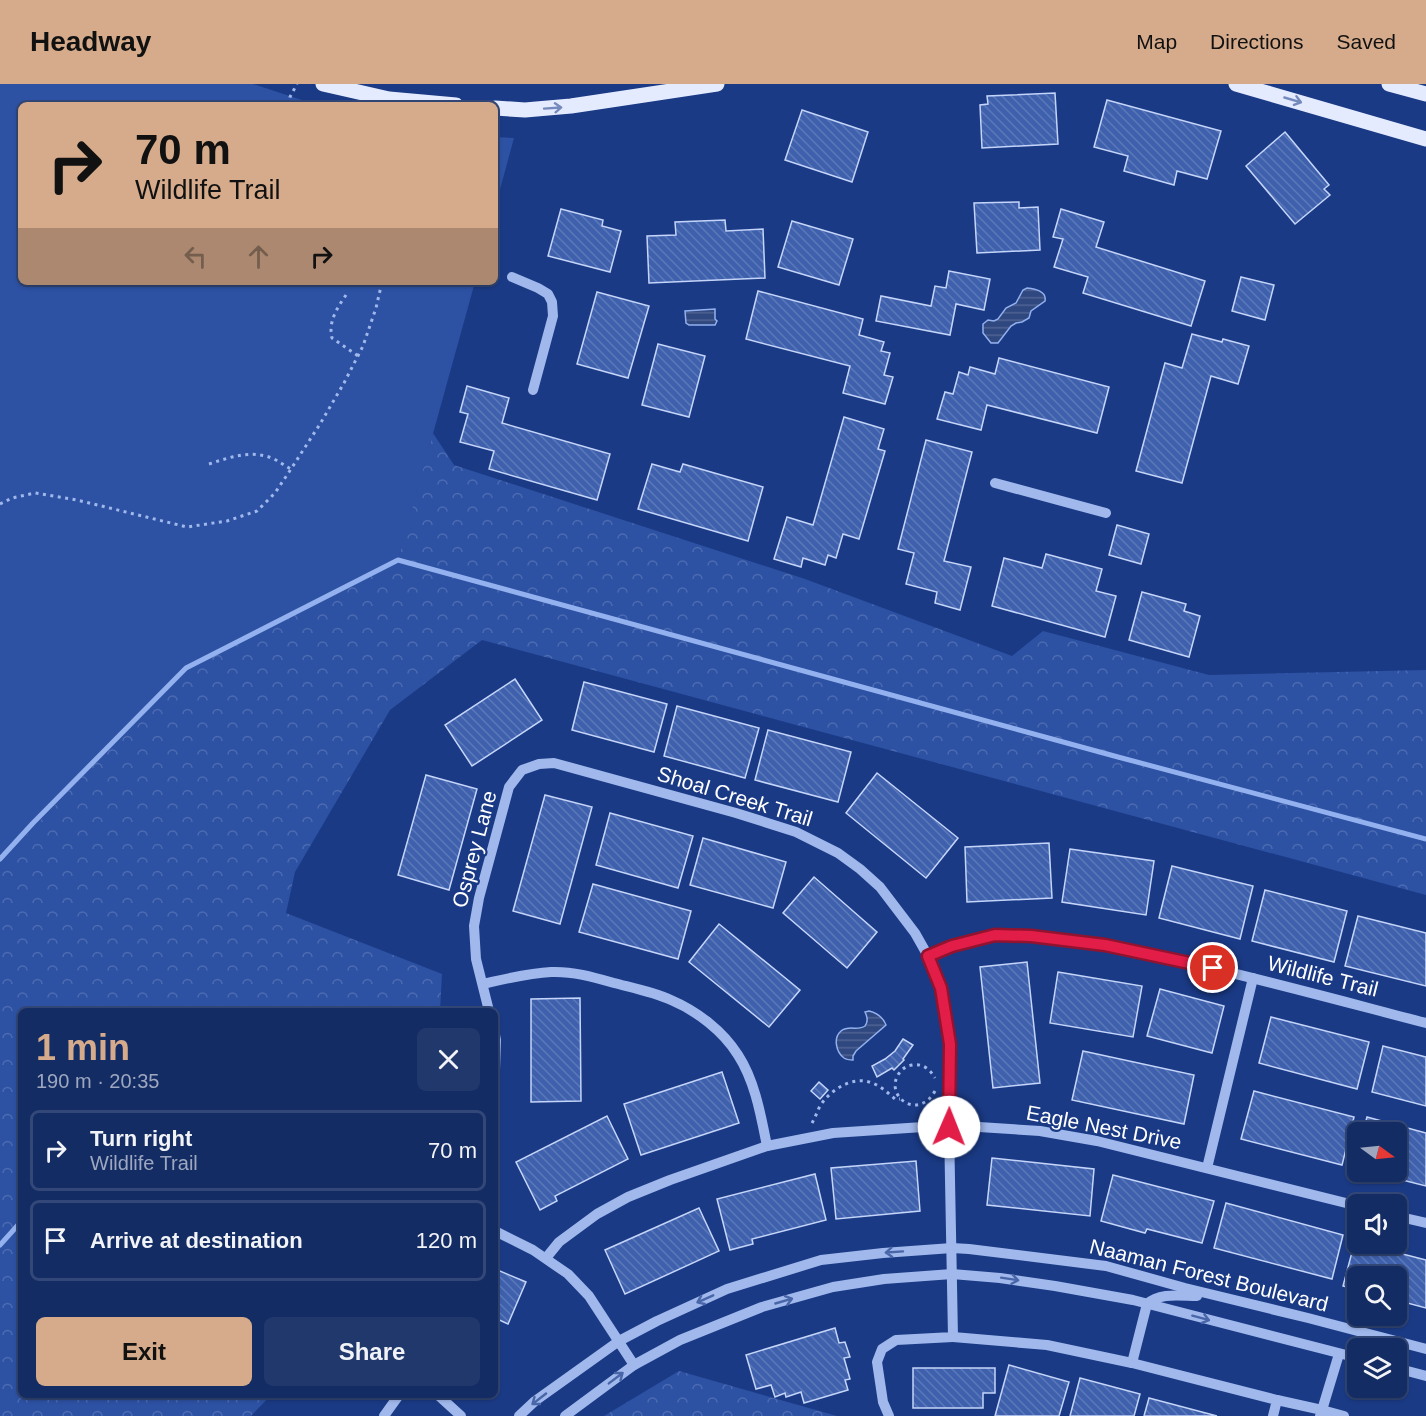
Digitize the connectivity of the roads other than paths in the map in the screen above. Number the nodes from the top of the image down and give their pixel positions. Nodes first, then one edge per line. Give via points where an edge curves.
1 (323, 84) edge
2 (717, 84) edge
3 (1236, 84) edge
4 (1389, 84) edge
5 (1426, 94) edge
6 (422, 102) edge
7 (498, 108) edge
8 (1426, 139) edge
9 (512, 277) dead end
10 (533, 390) dead end
11 (995, 483) dead end
12 (1106, 513) dead end
13 (522, 770) joint
14 (928, 956) junction
15 (1253, 978) junction
16 (483, 984) junction
17 (488, 1008) edge
18 (1426, 1023) edge
19 (949, 1127) junction
20 (767, 1146) junction
21 (1207, 1168) junction
22 (1347, 1203) edge
23 (1407, 1219) edge
24 (1426, 1223) edge
25 (498, 1232) edge
26 (952, 1248) junction
27 (546, 1258) junction
28 (952, 1274) junction
29 (1216, 1296) junction
30 (1147, 1304) junction
31 (953, 1337) junction
32 (619, 1341) junction
33 (1426, 1349) edge
34 (1339, 1354) junction
35 (1347, 1356) edge
36 (1132, 1363) junction
37 (634, 1365) junction
38 (1407, 1371) edge
39 (1426, 1376) edge
40 (397, 1398) edge
41 (441, 1398) edge
42 (1277, 1400) junction
43 (1321, 1413) edge
44 (384, 1416) edge
45 (461, 1416) edge
46 (519, 1416) edge
47 (565, 1416) edge
48 (889, 1416) edge
49 (1273, 1416) edge
50 (1344, 1416) edge

1 - 6 main road via 389,99
7 -> 2 main road via 571,106
3 -> 8 main road
4 - 5 main road
9 - 10 street via 548,294 552,302 553,316
11 - 12 street
13 - 14 street, Shoal Creek Trail via 554,764 796,832 838,853 880,886
13 - 16 street, Osprey Lane via 509,787 479,898 474,926 476,959
14 - 15 street, Wildlife Trail via 995,935 1031,936 1105,945
14 - 19 street, Shoal Creek Trail via 941,988 950,1044
15 - 18 street, Wildlife Trail
15 - 21 street
16 - 17 street, Osprey Lane
16 - 20 street via 525,975 574,973 642,990 693,1011 738,1054 749,1077
19 - 20 street, Eagle Nest Drive via 833,1133
19 - 21 street, Eagle Nest Drive via 1040,1131
19 - 26 street, Shoal Creek Trail
20 - 27 street, Eagle Nest Drive via 628,1197 559,1242
21 - 22 street, Eagle Nest Drive
23 - 24 street
25 - 27 street
26 - 28 street, Shoal Creek Trail
26 - 29 street, Naaman Forest Boulevard via 1106,1266
26 -> 32 street, Naaman Forest Boulevard via 820,1260 727,1289
27 - 32 street via 589,1296
28 -> 30 street, Naaman Forest Boulevard via 1022,1281
28 - 31 street, Shoal Creek Trail
37 -> 28 street, Naaman Forest Boulevard via 680,1340 762,1307 822,1290 884,1279
29 - 30 street via 1170,1296 1154,1298
29 - 33 street, Naaman Forest Boulevard
30 -> 34 street, Naaman Forest Boulevard
30 - 36 street
31 - 36 street via 1047,1345
31 - 48 street via 896,1340 882,1348 877,1362
32 - 37 street
32 -> 46 street, Naaman Forest Boulevard
34 - 35 street, Naaman Forest Boulevard
34 - 43 street
36 - 42 street
47 -> 37 street, Naaman Forest Boulevard
38 - 39 street
40 - 44 street
41 - 45 street
42 - 43 street
42 - 49 street
43 - 50 street

